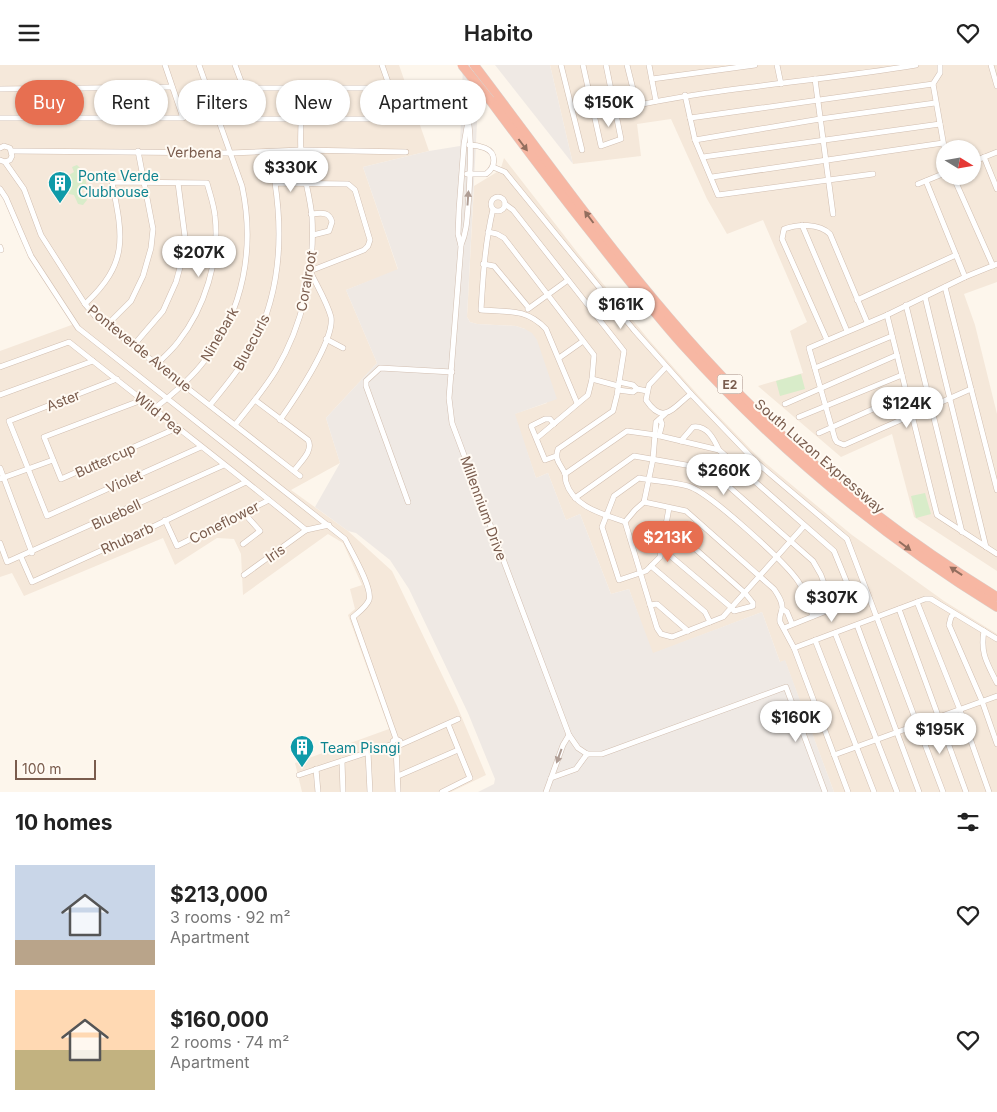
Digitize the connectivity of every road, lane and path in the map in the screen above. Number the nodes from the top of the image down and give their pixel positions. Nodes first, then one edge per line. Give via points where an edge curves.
1 (165, 65) edge
2 (199, 65) edge
3 (235, 65) edge
4 (382, 65) edge
5 (462, 65) edge
6 (473, 65) edge
7 (561, 65) edge
8 (583, 65) edge
9 (606, 65) edge
10 (627, 65) edge
11 (649, 65) edge
12 (755, 65) edge
13 (777, 65) edge
14 (868, 65) edge
15 (916, 65) edge
16 (940, 65) edge
17 (991, 65) edge
18 (869, 73) junction
19 (652, 79) junction
20 (815, 79) junction
21 (240, 80) edge
22 (388, 80) edge
23 (472, 80) edge
24 (781, 84) junction
25 (933, 85) junction
26 (997, 86) edge
27 (172, 87) junction
28 (266, 88) edge
29 (360, 88) edge
30 (0, 89) edge
31 (685, 95) junction
32 (818, 100) junction
33 (656, 101) junction
34 (936, 103) junction
35 (637, 105) junction
36 (615, 110) junction
37 (690, 118) junction
38 (0, 119) edge
39 (820, 119) junction
40 (940, 124) junction
41 (301, 125) edge
42 (467, 125) edge
43 (469, 125) edge
44 (695, 140) junction
45 (824, 140) junction
46 (943, 140) edge
47 (464, 144) junction
48 (936, 144) edge
49 (472, 145) junction
50 (0, 148) edge
51 (301, 150) junction
52 (582, 150) dead end
53 (12, 151) junction
54 (138, 151) junction
55 (997, 151) edge
56 (406, 152) dead end
57 (231, 153) junction
58 (703, 157) junction
59 (984, 157) junction
60 (981, 158) edge
61 (827, 160) junction
62 (3, 161) edge
63 (494, 167) junction
64 (462, 174) junction
65 (873, 174) dead end
66 (470, 175) junction
67 (712, 177) junction
68 (936, 177) edge
69 (829, 180) junction
70 (926, 181) junction
71 (307, 182) junction
72 (144, 183) junction
73 (178, 183) junction
74 (918, 184) dead end
75 (957, 185) edge
76 (0, 189) edge
77 (997, 189) edge
78 (505, 204) junction
79 (493, 209) junction
80 (311, 214) junction
81 (833, 214) dead end
82 (802, 225) junction
83 (488, 232) junction
84 (313, 235) junction
85 (461, 246) junction
86 (956, 255) junction
87 (483, 264) junction
88 (995, 265) edge
89 (310, 271) junction
90 (965, 277) junction
91 (568, 280) junction
92 (946, 287) junction
93 (548, 294) junction
94 (925, 297) junction
95 (857, 300) junction
96 (85, 304) junction
97 (906, 305) junction
98 (529, 308) junction
99 (524, 313) junction
100 (887, 315) junction
101 (867, 322) junction
102 (107, 325) junction
103 (847, 331) junction
104 (892, 336) junction
105 (326, 339) junction
106 (827, 340) junction
107 (584, 341) junction
108 (133, 345) junction
109 (343, 348) dead end
110 (897, 355) junction
111 (558, 358) junction
112 (93, 361) junction
113 (157, 364) junction
114 (0, 367) edge
115 (666, 367) junction
116 (815, 369) junction
117 (452, 371) junction
118 (902, 375) junction
119 (117, 379) junction
120 (592, 379) junction
121 (306, 383) junction
122 (184, 384) junction
123 (618, 386) junction
124 (312, 387) dead end
125 (820, 388) junction
126 (971, 389) junction
127 (647, 391) junction
128 (691, 394) junction
129 (907, 394) junction
130 (0, 395) edge
131 (168, 398) junction
132 (950, 398) junction
133 (142, 400) junction
134 (255, 400) junction
135 (578, 403) junction
136 (785, 404) dead end
137 (210, 405) junction
138 (826, 406) junction
139 (931, 407) junction
140 (155, 408) junction
141 (665, 414) junction
142 (912, 415) junction
143 (799, 417) dead end
144 (280, 420) junction
145 (554, 424) junction
146 (235, 425) junction
147 (832, 427) junction
148 (177, 428) junction
149 (819, 433) dead end
150 (657, 435) junction
151 (537, 438) junction
152 (681, 441) junction
153 (201, 447) junction
154 (719, 450) junction
155 (556, 456) junction
156 (653, 459) junction
157 (53, 460) junction
158 (224, 465) junction
159 (0, 468) edge
160 (28, 469) junction
161 (294, 471) junction
162 (565, 474) junction
163 (300, 476) dead end
164 (2, 479) edge
165 (649, 480) junction
166 (246, 482) junction
167 (997, 490) edge
168 (575, 498) junction
169 (269, 500) junction
170 (408, 502) dead end
171 (644, 503) junction
172 (669, 508) junction
173 (244, 513) junction
174 (606, 515) junction
175 (165, 520) junction
176 (625, 522) junction
177 (329, 525) junction
178 (804, 525) junction
179 (665, 527) junction
180 (306, 530) junction
181 (962, 532) junction
182 (790, 542) junction
183 (0, 543) edge
184 (243, 544) dead end
185 (986, 547) junction
186 (662, 548) junction
187 (32, 553) junction
188 (997, 554) edge
189 (21, 557) junction
190 (777, 558) junction
191 (651, 566) junction
192 (640, 573) junction
193 (244, 575) dead end
194 (760, 576) junction
195 (745, 593) junction
196 (997, 597) edge
197 (917, 602) junction
198 (650, 605) junction
199 (997, 607) edge
200 (732, 608) junction
201 (833, 608) junction
202 (782, 609) junction
203 (899, 609) junction
204 (954, 614) junction
205 (813, 616) junction
206 (877, 617) junction
207 (710, 622) junction
208 (792, 624) junction
209 (856, 625) junction
210 (784, 628) junction
211 (688, 631) junction
212 (984, 631) junction
213 (835, 633) junction
214 (997, 639) edge
215 (816, 640) junction
216 (794, 648) junction
217 (997, 683) edge
218 (997, 696) edge
219 (982, 701) junction
220 (960, 709) junction
221 (938, 717) junction
222 (458, 719) dead end
223 (448, 724) junction
224 (918, 725) junction
225 (896, 733) junction
226 (569, 735) junction
227 (877, 740) junction
228 (997, 744) edge
229 (396, 746) junction
230 (857, 747) junction
231 (458, 750) junction
232 (368, 752) junction
233 (587, 754) junction
234 (834, 755) junction
235 (342, 761) junction
236 (316, 769) junction
237 (299, 775) dead end
238 (398, 776) junction
239 (551, 778) junction
240 (318, 792) edge
241 (343, 792) edge
242 (370, 792) edge
243 (398, 792) edge
244 (442, 792) edge
245 (546, 792) edge
246 (825, 792) edge
247 (848, 792) edge
248 (874, 792) edge
249 (897, 792) edge
250 (919, 792) edge
251 (943, 792) edge
252 (966, 792) edge
253 (989, 792) edge

1 - 27 street
2 - 57 street, Ninebark
3 - 21 street
4 - 22 street
5 -> 199 highway, South Luzon Expressway / E2, bridge via 633,286 681,343 765,430 878,526
6 - 23 street, Millennium Drive
196 -> 6 highway, South Luzon Expressway / E2 via 923,549 840,487 746,401 686,337 631,271
7 - 52 street
8 - 36 street via 601,146 622,139
9 - 36 street
10 - 35 street
11 - 19 street
12 - 19 street
13 - 24 street
14 - 18 street
15 - 18 street
16 - 25 street via 940,73
17 - 26 street
18 - 20 street
19 - 33 street
20 - 24 street
20 - 32 street
24 - 31 street
25 - 32 street
25 - 34 street
27 - 30 street
27 - 38 street via 184,118
28 - 29 street
31 - 33 street
31 - 37 street
32 - 37 street
32 - 39 street
33 - 35 street
34 - 39 street
34 - 40 street
35 - 36 street
37 - 44 street
39 - 44 street
39 - 45 street
40 - 45 street
40 - 46 street
41 - 51 street, Coralroot
42 - 47 street, Millennium Drive
43 - 49 street, Millennium Drive
44 - 58 street
45 - 58 street
45 - 61 street
47 - 49 street
47 - 64 street, Millennium Drive
48 - 61 street
49 - 63 street via 492,153
49 - 66 street, Millennium Drive
50 - 53 street, Verbena via 7,147
51 - 56 street, Verbena
51 - 57 street, Verbena
51 - 71 street, Coralroot
53 - 54 street, Verbena
53 - 62 street via 10,160
54 - 57 street, Verbena
54 - 72 street
55 - 59 street
57 - 122 street, Ninebark via 246,206 247,253 239,298 205,361
58 - 67 street
59 - 60 street
59 - 77 street
61 - 67 street
61 - 69 street
62 - 96 street, Ponteverde Avenue via 24,189 41,235
63 - 66 street via 486,174
63 - 115 street via 505,172
64 - 66 street
64 - 85 street, Millennium Drive via 458,234
65 - 69 street
85 -> 66 street, Millennium Drive via 466,234
67 - 69 street via 718,195
68 - 70 street
69 - 81 street
70 - 74 street
70 - 86 street
71 - 80 street, Coralroot
71 - 89 street via 352,186 370,240 364,250
71 - 137 street, Bluecurls via 275,183 280,242 277,278 269,307 247,356
72 - 73 street
72 - 96 street via 112,183 120,225 120,250 106,282
72 - 102 street via 153,229 148,262 131,301
73 - 108 street via 185,237 176,282 163,311
73 - 113 street via 207,183 215,217 215,247 210,275 193,320 178,343
75 - 88 street
76 - 131 street via 31,256 78,328
78 - 79 street via 500,211
78 - 79 street via 501,198 494,198 491,202
78 - 91 street via 513,209
79 - 83 street
80 - 84 street, Coralroot
80 - 84 street via 326,213 332,222 329,231
82 - 95 street via 825,230 830,235
82 - 103 street
82 - 106 street via 784,229 782,239
83 - 87 street
83 - 93 street via 504,239
84 - 89 street, Coralroot
85 - 117 street, Millennium Drive
86 - 90 street
86 - 95 street
87 - 98 street via 494,266
87 - 99 street via 481,310
88 - 90 street
89 - 105 street via 331,319
89 - 134 street, Coralroot via 300,317 288,347
90 - 92 street
91 - 93 street
91 - 123 street via 624,351
92 - 94 street
92 - 126 street
93 - 98 street
93 - 107 street
94 - 97 street
94 - 132 street
95 - 101 street
96 - 102 street, Ponteverde Avenue
97 - 100 street
97 - 139 street
98 - 99 street
99 - 111 street via 546,329
100 - 101 street
100 - 104 street
101 - 103 street
102 - 108 street, Ponteverde Avenue
103 - 106 street
104 - 110 street
104 - 116 street
105 - 109 street
105 - 121 street
106 - 116 street via 809,348
107 - 111 street
107 - 120 street via 594,355
108 - 113 street, Ponteverde Avenue
110 - 118 street
110 - 125 street
111 - 135 street
112 - 114 street, Wild Pea via 69,342
112 - 119 street, Wild Pea
112 - 130 street
113 - 122 street, Ponteverde Avenue
115 - 127 street via 654,378
115 - 128 street
116 - 125 street
117 - 170 street via 380,368 366,381
117 - 226 street, Millennium Drive via 449,398 452,423
118 - 129 street
118 - 138 street
119 - 133 street, Wild Pea
119 - 160 street, Aster via 9,421
120 - 123 street
120 - 135 street via 588,395
121 - 124 street
121 - 144 street
122 - 131 street, Ninebark
122 - 137 street, Ponteverde Avenue
123 - 127 street via 633,385
123 - 155 street via 613,411 558,449
125 - 136 street
125 - 138 street
126 - 132 street
126 - 167 street
127 - 141 street via 646,400 651,407
128 - 141 street
128 - 206 street via 756,462 847,539
129 - 142 street
129 - 147 street
131 - 140 street, Ninebark
131 - 177 street
132 - 139 street
132 - 185 street
133 - 140 street, Wild Pea
133 - 157 street, Buttercup via 44,437
134 - 144 street
134 - 146 street, Coralroot
135 - 145 street
137 - 146 street, Ponteverde Avenue
138 - 143 street
138 - 147 street
139 - 142 street
139 - 181 street
140 - 148 street, Wild Pea
141 - 150 street via 656,423
142 - 147 street via 847,445 837,443
142 - 181 street via 937,515
144 - 161 street via 308,440 310,445
145 - 151 street
145 - 151 street via 545,419 531,426
146 - 161 street, Ponteverde Avenue
147 - 149 street
148 - 153 street, Wild Pea
148 - 157 street, Buttercup via 61,479
150 - 152 street
150 - 156 street
150 - 162 street via 627,431
151 - 155 street via 545,459
152 - 154 street
152 - 154 street via 696,426 711,434
153 - 158 street, Wild Pea
153 - 160 street, Violet via 47,516
154 - 178 street
155 - 162 street
156 - 165 street
156 - 168 street via 634,456
156 - 182 street via 709,469
157 - 160 street
158 - 166 street, Wild Pea
158 - 187 street, Bluebell
159 - 164 street
160 - 164 street
161 - 163 street, Ponteverde Avenue
162 - 168 street via 566,483
164 - 187 street
165 - 171 street
165 - 174 street via 639,478 614,496
165 - 190 street via 689,486 712,499
166 - 169 street, Wild Pea
166 - 175 street, Rhubarb
168 - 174 street
169 - 173 street, Coneflower
169 - 180 street, Wild Pea
171 - 172 street
171 - 176 street
172 - 179 street
172 - 194 street via 686,511
173 - 175 street, Coneflower via 177,546
173 - 184 street via 260,531
174 - 176 street
174 - 192 street via 602,527 619,579
175 - 189 street, Rhubarb via 32,582
176 - 192 street
177 - 180 street
177 - 229 street via 346,539 368,589 370,599 353,617
178 - 182 street
178 - 201 street via 834,551 854,600
179 - 186 street
179 - 195 street via 674,529
180 - 193 street, Iris
181 - 185 street
182 - 190 street
182 - 201 street via 813,561
183 - 189 street, Bluebell via 7,563
185 - 188 street
186 - 191 street via 660,557
186 - 200 street
187 - 189 street, Bluebell
190 - 194 street
190 - 205 street via 797,580
191 - 192 street
191 - 207 street via 705,612
192 - 198 street
194 - 195 street
194 - 202 street via 774,589
195 - 200 street
195 - 200 street via 753,606 734,611
197 - 203 street
197 - 204 street via 931,599
197 - 220 street
198 - 211 street via 657,604
198 - 211 street via 661,634 672,637
200 - 207 street via 723,617
201 - 205 street
202 - 208 street
202 - 210 street via 779,617
203 - 206 street
203 - 221 street
204 - 212 street
204 - 219 street via 949,625
205 - 208 street
206 - 209 street
206 - 224 street
207 - 211 street
208 - 210 street
209 - 213 street
209 - 225 street
210 - 216 street
212 - 214 street
212 - 217 street via 981,645
213 - 215 street
213 - 227 street
215 - 216 street
215 - 230 street
216 - 234 street
218 - 219 street
219 - 220 street
219 - 228 street
220 - 221 street
220 - 253 street
221 - 224 street
221 - 252 street
222 - 223 street
223 - 229 street
223 - 231 street
224 - 225 street
224 - 251 street
225 - 227 street
225 - 250 street
226 - 233 street, Millennium Drive
226 -> 239 street
227 - 230 street
227 - 249 street
229 - 232 street
229 - 238 street
230 - 234 street
230 - 248 street
231 - 238 street
231 - 244 street via 470,778
232 - 235 street
232 - 242 street
233 - 239 street via 576,769
233 - 246 street via 602,754 786,687
234 - 247 street
235 - 236 street
235 - 241 street
236 - 237 street
236 - 240 street
238 - 243 street
239 - 245 street

